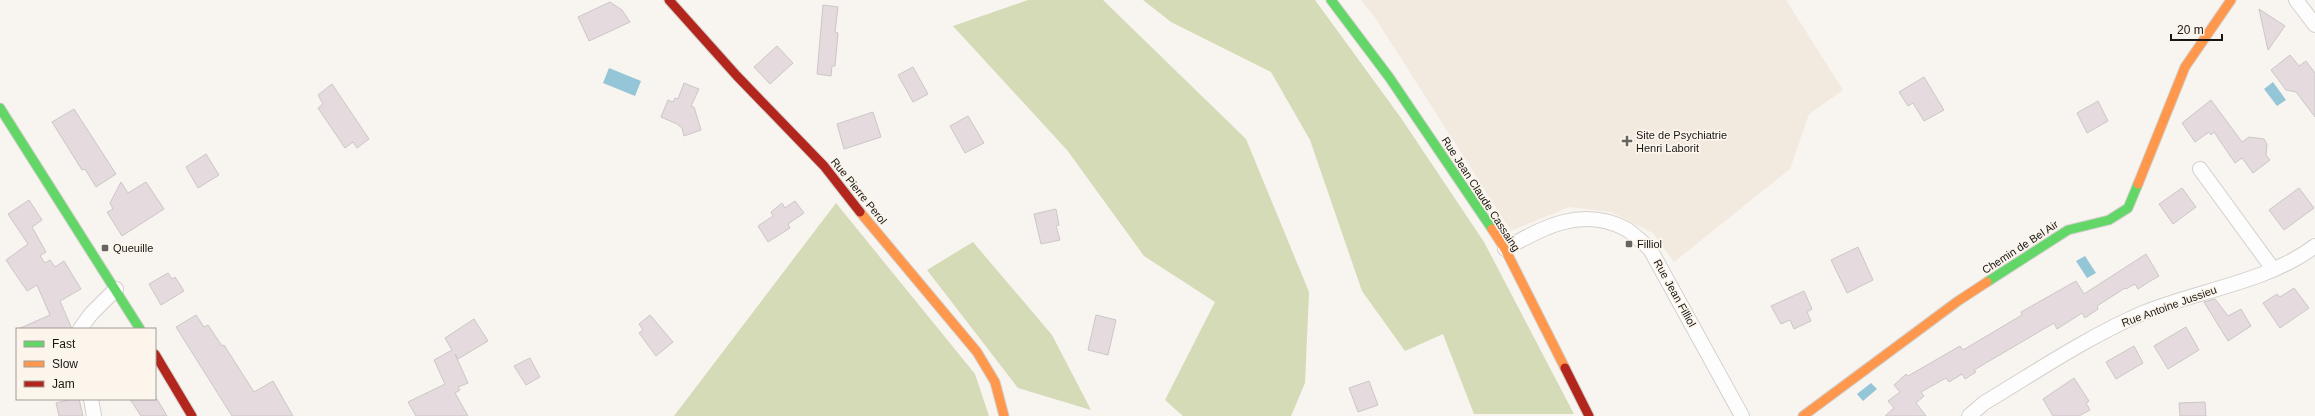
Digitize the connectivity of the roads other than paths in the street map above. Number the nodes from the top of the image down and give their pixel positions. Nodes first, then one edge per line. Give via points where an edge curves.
1 (669, 0) edge
2 (1331, 0) edge
3 (2231, 0) edge
4 (2296, 0) edge
5 (2315, 25) edge
6 (0, 108) edge
7 (2200, 169) dead end
8 (2315, 246) edge
9 (1504, 249) junction
10 (2273, 269) junction
11 (116, 289) junction
12 (81, 328) edge
13 (139, 328) edge
14 (156, 356) edge
15 (91, 400) edge
16 (94, 416) edge
17 (192, 416) edge
18 (1004, 416) edge
19 (1589, 416) edge
20 (1742, 416) edge
21 (1803, 416) edge
22 (1969, 416) edge

1 - 18 street, Rue Pierre Perol via 737,76 824,166 906,269 977,352 995,382
2 - 9 street, Rue Jean Claude Cassaing via 1389,77
3 - 21 street, Chemin de Bel Air via 2185,67 2128,208 2109,220 2068,230 2033,252 1958,301
4 - 5 street
6 - 11 street
7 - 10 street
8 - 10 street, Rue Antoine Jussieu
9 - 19 street, Rue Jean Claude Cassaing
9 - 20 street, Rue Jean Filliol via 1539,229 1556,222 1578,218 1599,220 1626,230 1650,249
10 - 22 street, Rue Antoine Jussieu via 2144,313 2108,329 1984,403
11 - 12 street
11 - 13 street
14 - 17 street
15 - 16 street

